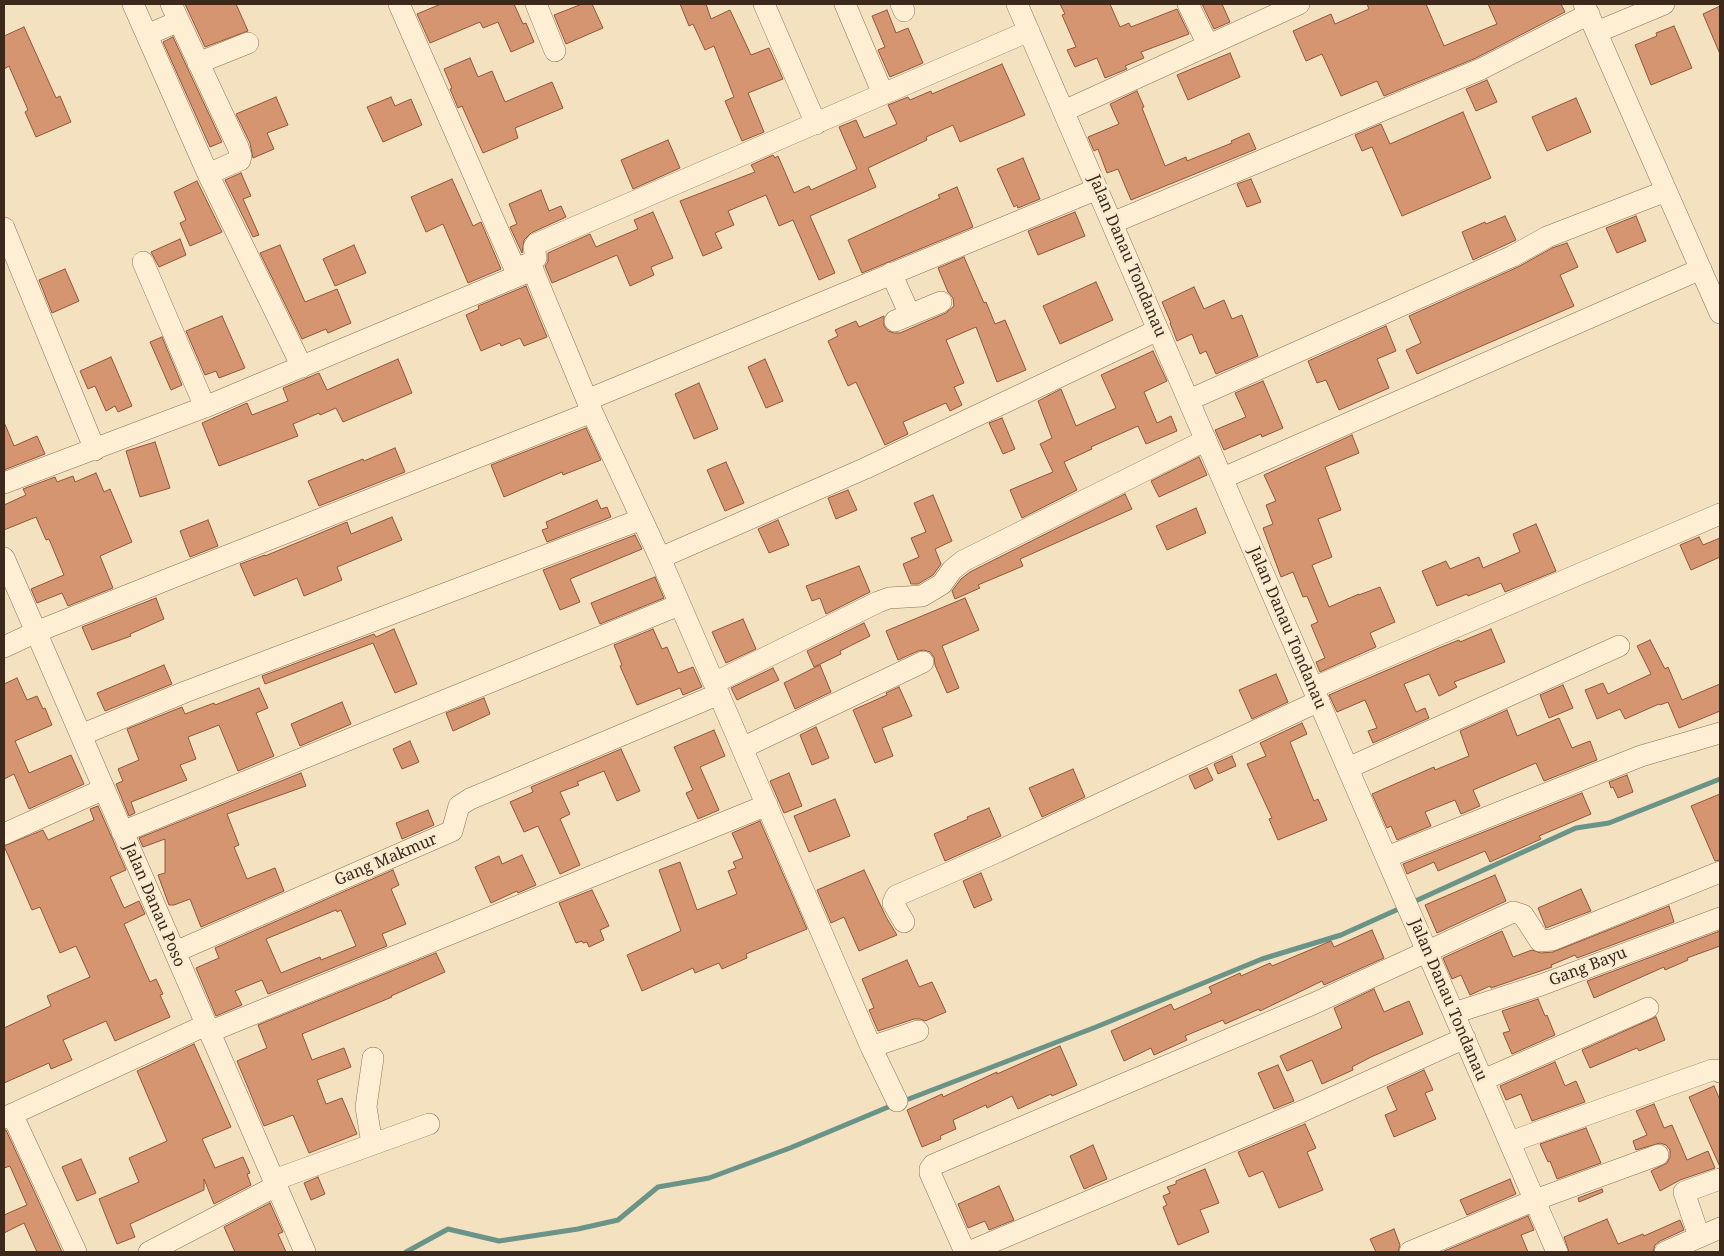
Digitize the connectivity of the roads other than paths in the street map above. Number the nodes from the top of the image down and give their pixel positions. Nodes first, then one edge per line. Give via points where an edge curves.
1 (133, 4) edge
2 (399, 4) edge
3 (536, 4) edge
4 (764, 4) edge
5 (845, 4) edge
6 (1019, 4) edge
7 (1188, 4) edge
8 (1299, 4) edge
9 (1664, 4) edge
10 (175, 12) edge
11 (1590, 17) edge
12 (1029, 31) junction
13 (146, 36) junction
14 (248, 43) dead end
15 (1208, 45) junction
16 (555, 51) dead end
17 (198, 63) junction
18 (883, 94) junction
19 (1064, 111) junction
20 (816, 124) junction
21 (208, 174) junction
22 (1097, 189) junction
23 (1666, 191) junction
24 (1112, 222) junction
25 (4, 228) edge
26 (143, 262) dead end
27 (531, 266) junction
28 (1701, 269) junction
29 (891, 273) junction
30 (941, 302) dead end
31 (1720, 313) edge
32 (1158, 330) junction
33 (302, 366) junction
34 (1189, 400) junction
35 (590, 406) junction
36 (204, 407) junction
37 (1206, 440) junction
38 (95, 450) junction
39 (1223, 478) junction
40 (4, 483) edge
41 (1720, 514) edge
42 (642, 519) junction
43 (4, 558) edge
44 (660, 558) junction
45 (679, 605) junction
46 (36, 632) junction
47 (1619, 646) dead end
48 (4, 647) edge
49 (923, 662) dead end
50 (717, 689) junction
51 (1316, 694) junction
52 (1720, 733) edge
53 (80, 735) junction
54 (742, 748) junction
55 (1348, 768) junction
56 (104, 789) junction
57 (767, 805) junction
58 (122, 832) junction
59 (4, 834) edge
60 (1387, 857) junction
61 (1720, 872) edge
62 (1720, 918) edge
63 (904, 922) dead end
64 (1427, 951) junction
65 (175, 952) junction
66 (1648, 1008) dead end
67 (1454, 1013) junction
68 (208, 1028) junction
69 (918, 1031) dead end
70 (1465, 1038) junction
71 (871, 1046) junction
72 (374, 1058) dead end
73 (1720, 1072) edge
74 (1483, 1080) junction
75 (897, 1101) dead end
76 (8, 1116) edge
77 (428, 1124) dead end
78 (1510, 1142) junction
79 (372, 1144) junction
80 (1658, 1155) dead end
81 (1720, 1179) edge
82 (275, 1183) junction
83 (1534, 1200) junction
84 (1720, 1228) edge
85 (1699, 1236) junction
86 (76, 1252) edge
87 (149, 1252) edge
88 (305, 1252) edge
89 (967, 1252) edge
90 (1410, 1252) edge
91 (1557, 1252) edge
92 (1665, 1252) edge

1 - 13 street
2 - 27 street via 514,270
3 - 16 street
4 - 20 street
5 - 18 street
6 - 12 street, Jalan Danau Tondanau
7 - 15 street
8 - 15 street
9 - 11 street
10 - 13 street
10 - 17 street
11 - 23 street
11 - 24 street via 1481,69
12 - 18 street
12 - 19 street, Jalan Danau Tondanau
13 - 21 street
14 - 17 street
15 - 19 street
17 - 21 street via 241,156 240,160
18 - 20 street
19 - 22 street, Jalan Danau Tondanau
20 - 27 street via 536,244 536,258
21 - 33 street
22 - 24 street, Jalan Danau Tondanau
22 - 29 street
23 - 28 street
23 - 34 street via 1547,237 1513,256
24 - 32 street, Jalan Danau Tondanau
25 - 38 street
26 - 36 street
27 - 33 street
27 - 35 street
28 - 31 street
28 - 39 street
29 - 30 street via 903,318
29 - 35 street
32 - 34 street, Jalan Danau Tondanau
32 - 44 street via 866,468
33 - 36 street
34 - 37 street, Jalan Danau Tondanau
35 - 42 street
35 - 46 street
36 - 38 street
37 - 39 street, Jalan Danau Tondanau
37 - 50 street via 963,561 942,584 922,596 878,602
38 - 40 street
39 - 51 street, Jalan Danau Tondanau
41 - 51 street
42 - 44 street
42 - 53 street via 184,692
43 - 46 street, Jalan Danau Poso
44 - 45 street
45 - 50 street
45 - 58 street
46 - 48 street
46 - 53 street, Jalan Danau Poso
47 - 55 street
49 - 54 street
50 - 54 street
50 - 65 street, Gang Makmur via 470,799 459,806 452,831
51 - 55 street, Jalan Danau Tondanau
51 - 63 street via 997,852 896,896 893,903
52 - 60 street via 1641,756
53 - 56 street, Jalan Danau Poso
54 - 57 street
55 - 60 street, Jalan Danau Tondanau
56 - 58 street, Jalan Danau Poso
56 - 59 street
57 - 68 street
57 - 71 street
58 - 65 street, Jalan Danau Poso
60 - 64 street, Jalan Danau Tondanau
61 - 64 street via 1552,940 1540,941 1523,915 1513,912
62 - 67 street, Gang Bayu via 1541,985
64 - 67 street, Jalan Danau Tondanau
64 - 89 street via 1315,1004 933,1165 930,1173
65 - 68 street, Jalan Danau Poso
66 - 74 street
67 - 70 street, Jalan Danau Tondanau
68 - 76 street
68 - 82 street, Jalan Danau Poso
69 - 71 street
70 - 74 street, Jalan Danau Tondanau
70 - 89 street via 1305,1110
71 - 75 street
72 - 79 street via 366,1107
73 - 78 street via 1712,1070
74 - 78 street, Jalan Danau Tondanau
76 - 86 street
77 - 79 street
78 - 83 street, Jalan Danau Tondanau
79 - 82 street
80 - 83 street
81 - 85 street via 1684,1192
82 - 87 street
82 - 88 street, Jalan Danau Poso
83 - 90 street
83 - 91 street, Jalan Danau Tondanau
84 - 85 street
85 - 92 street

